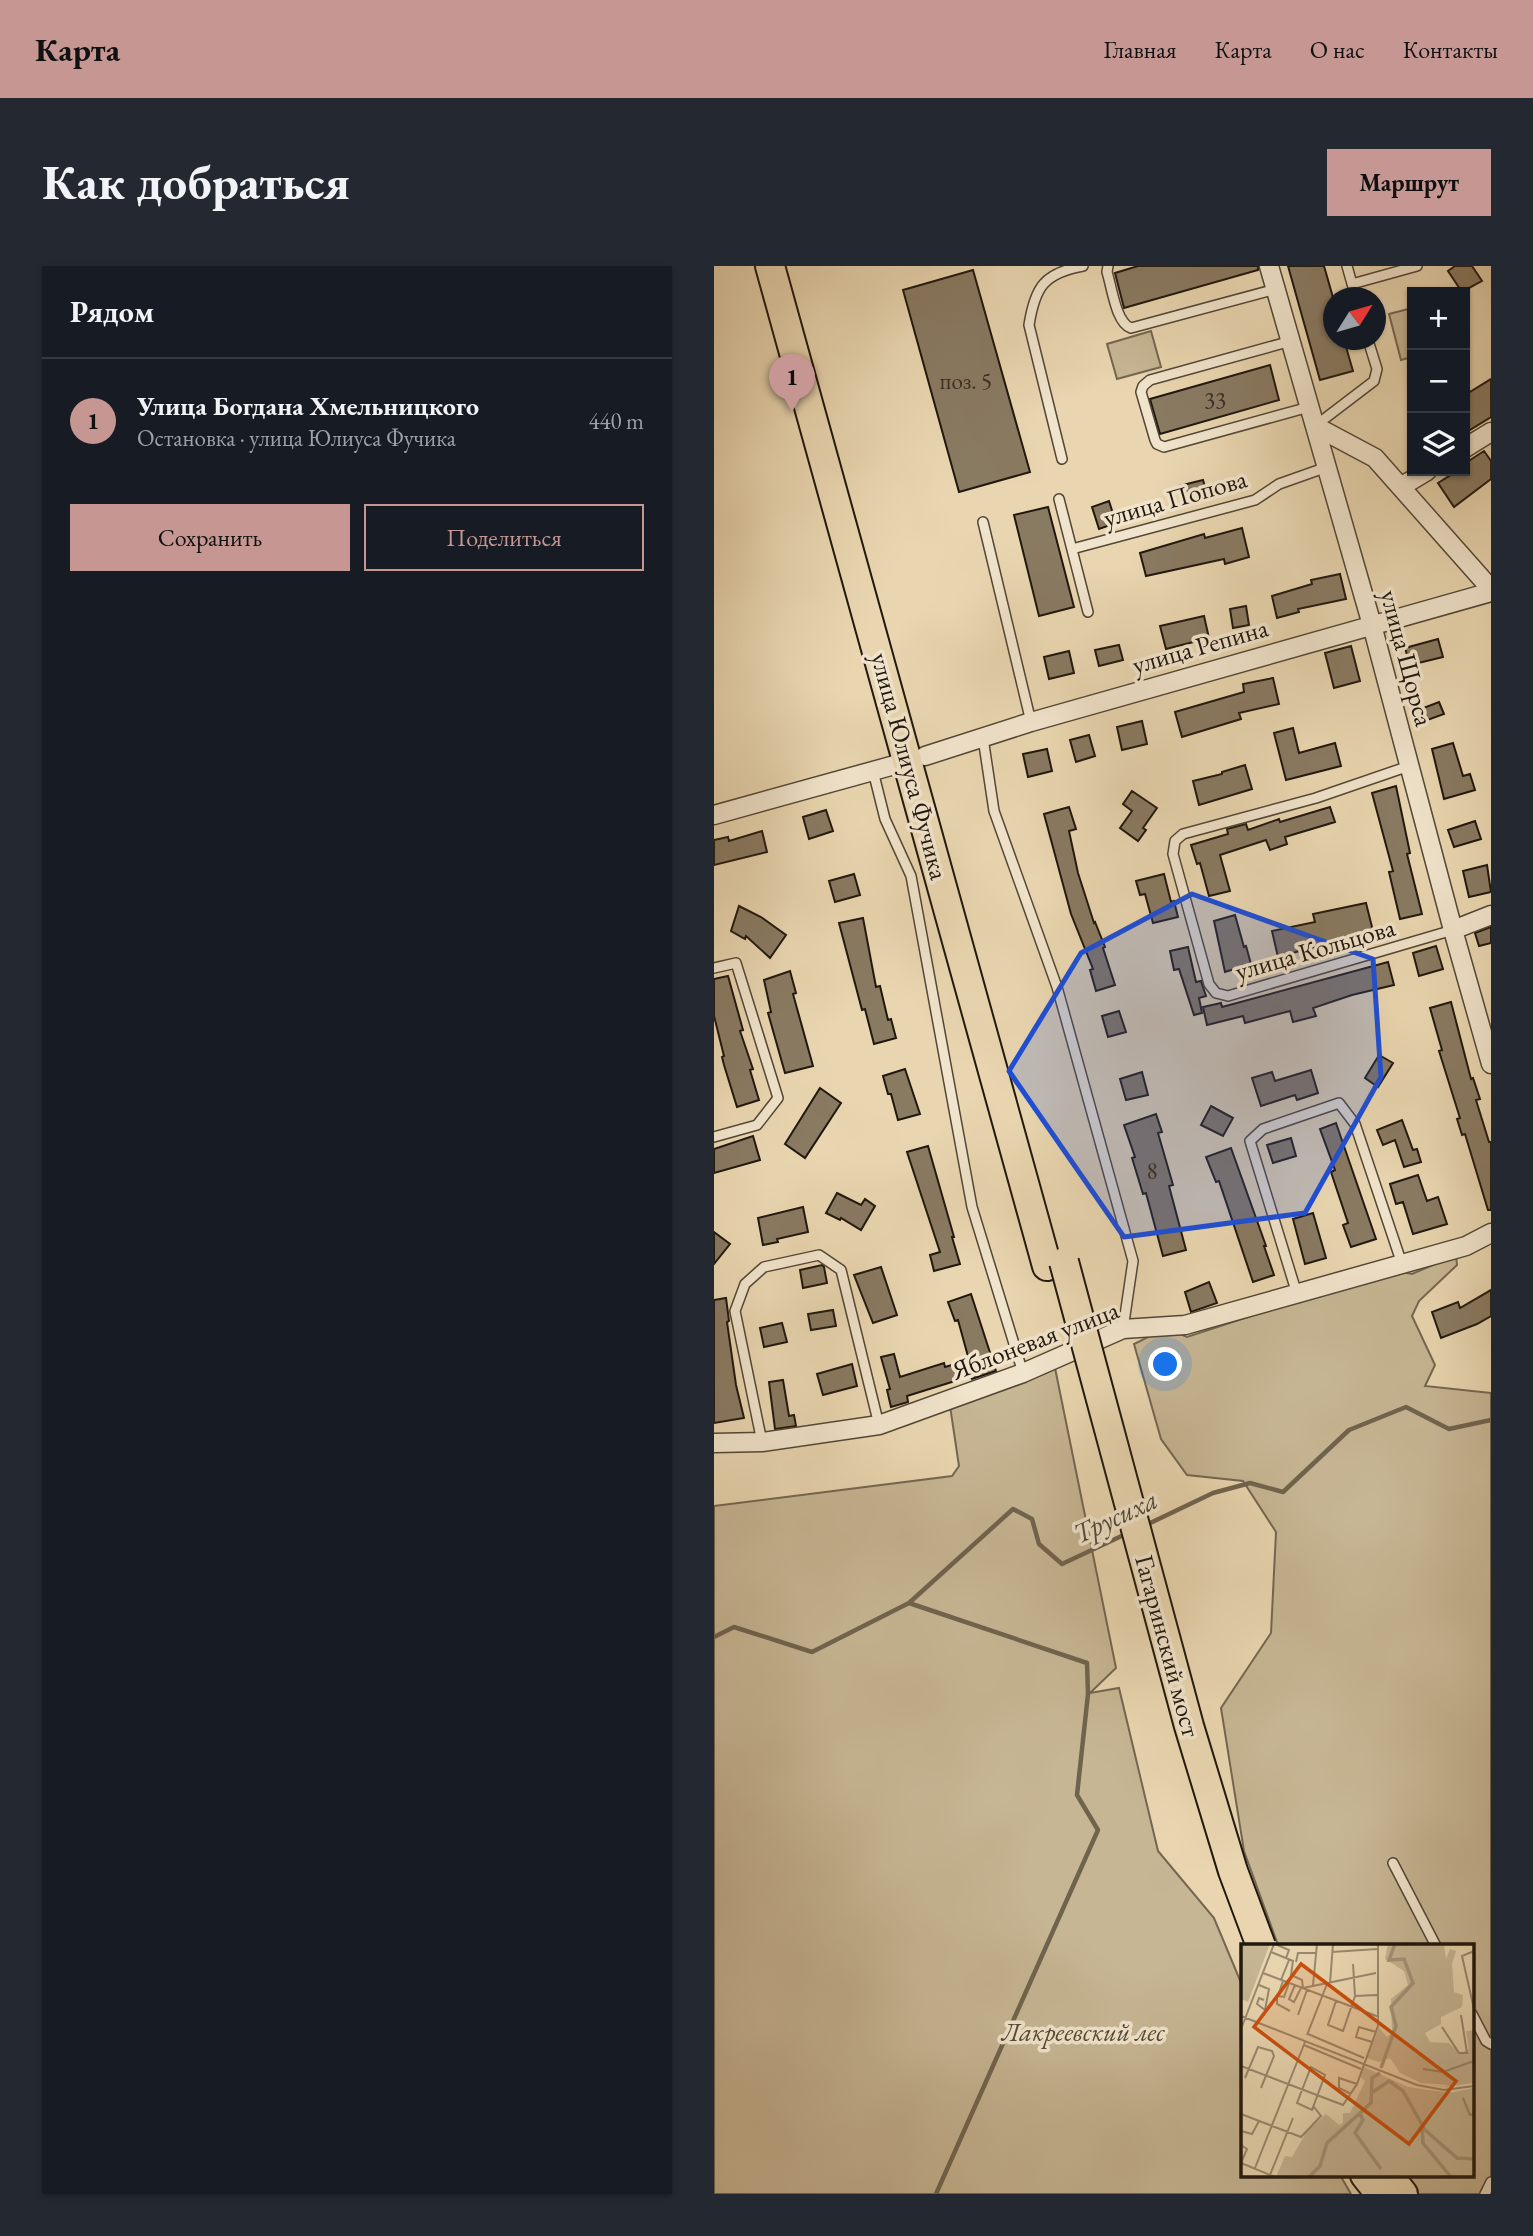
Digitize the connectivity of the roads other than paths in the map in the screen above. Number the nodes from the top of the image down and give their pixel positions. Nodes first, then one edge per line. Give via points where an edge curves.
1 (770, 266) edge
2 (788, 266) edge
3 (1083, 266) edge
4 (1108, 266) edge
5 (1269, 266) edge
6 (1347, 266) edge
7 (1417, 266) edge
8 (1352, 284) junction
9 (1353, 287) edge
10 (1276, 289) junction
11 (1291, 341) junction
12 (1371, 350) edge
13 (1309, 407) junction
14 (1315, 426) junction
15 (1491, 432) edge
16 (1470, 445) edge
17 (1062, 460) dead end
18 (1327, 467) junction
19 (1419, 476) edge
20 (1402, 486) junction
21 (1059, 499) dead end
22 (983, 522) dead end
23 (1072, 549) junction
24 (1491, 591) edge
25 (1087, 612) dead end
26 (1371, 625) junction
27 (1031, 722) junction
28 (983, 738) junction
29 (917, 758) junction
30 (1409, 766) junction
31 (873, 771) junction
32 (714, 815) edge
33 (1491, 915) edge
34 (1453, 930) junction
35 (714, 968) edge
36 (1491, 1064) edge
37 (714, 1137) edge
38 (1491, 1233) edge
39 (1055, 1264) junction
40 (1402, 1265) junction
41 (1297, 1294) junction
42 (1123, 1329) junction
43 (1023, 1373) junction
44 (879, 1425) junction
45 (762, 1442) junction
46 (714, 1443) edge
47 (1393, 1863) dead end
48 (1261, 1944) edge
49 (1435, 1944) edge
50 (1241, 1946) edge
51 (1474, 2018) edge
52 (1491, 2044) edge
53 (1366, 2176) edge
54 (1389, 2176) edge
55 (1491, 2182) edge
56 (1380, 2194) edge
57 (1403, 2194) edge
58 (1485, 2194) edge

1 - 29 main road, улица Юлиуса Фучика
2 - 29 main road, улица Юлиуса Фучика
3 - 17 lane via 1067,268 1039,288 1031,311 1030,325
4 - 10 lane via 1121,320 1131,328
5 - 10 street, улица Щорса
6 - 8 lane
7 - 8 lane
8 - 9 lane
10 - 11 street, улица Щорса
11 - 13 street, улица Щорса
11 - 13 lane via 1150,380 1141,392 1155,440 1164,447
12 - 14 lane via 1377,369 1374,381
13 - 14 street, улица Щорса
14 - 18 street, улица Щорса
14 - 20 street via 1375,458
15 - 16 street
18 - 23 lane, улица Попова via 1279,484 1255,500
18 - 26 street, улица Щорса
19 - 20 street
20 - 24 street
21 - 23 lane
22 - 27 lane
23 - 25 lane
24 - 26 street, улица Репина
26 - 27 street, улица Репина
26 - 30 street, улица Щорса
27 - 28 street, улица Репина
28 - 29 street, улица Репина
28 - 42 lane via 994,811 1057,988 1133,1261
29 - 31 street, улица Репина
29 - 39 main road, улица Юлиуса Фучика
30 - 34 street, улица Щорса
30 - 34 lane, улица Кольцова via 1316,798 1183,834 1175,841 1173,854 1209,984 1216,993 1228,996
31 - 32 street, улица Репина
31 - 43 lane via 885,819 911,876 972,1207
33 - 34 street
34 - 36 street, улица Щорса
35 - 37 lane via 736,963 778,1098 757,1125
38 - 40 street, Яблоневая улица via 1466,1246
39 - 48 main road, Гагаринский мост, bridge via 1189,1726
39 - 50 main road, Гагаринский мост via 1192,1792
40 - 41 street, Яблоневая улица
40 - 41 lane via 1355,1124 1339,1103 1264,1129 1250,1141
41 - 42 street, Яблоневая улица via 1185,1325
42 - 43 street, Яблоневая улица
43 - 44 street, Яблоневая улица
44 - 45 street, Яблоневая улица
44 - 45 lane via 841,1270 819,1255 764,1267 745,1284 735,1311
45 - 46 street, Яблоневая улица
47 - 49 lane
51 - 52 lane
53 - 56 main road
54 - 57 main road
55 - 58 lane

